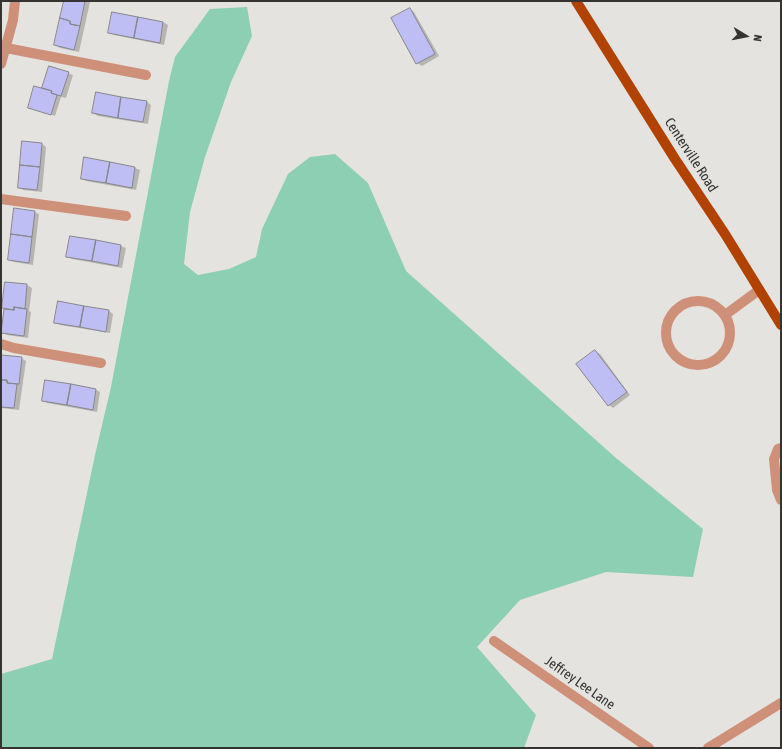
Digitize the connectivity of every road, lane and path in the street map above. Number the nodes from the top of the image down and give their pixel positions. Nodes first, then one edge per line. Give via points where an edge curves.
1 (15, 1) edge
2 (576, 1) edge
3 (6, 48) junction
4 (1, 64) edge
5 (146, 75) dead end
6 (1, 199) edge
7 (126, 216) dead end
8 (760, 290) junction
9 (725, 315) junction
10 (780, 321) edge
11 (1, 344) edge
12 (101, 363) dead end
13 (781, 448) edge
14 (781, 500) edge
15 (494, 641) dead end
16 (781, 703) edge
17 (649, 748) edge
18 (708, 748) edge

1 - 3 street
2 - 8 main road, Centerville Road
3 - 4 street
3 - 5 street
6 - 7 street
8 - 9 street
8 - 10 main road, Centerville Road
9 - 9 street via 709,303 699,301 689,302 680,307 672,314 666,334 673,353 691,365 702,365 721,356 730,336 730,325
11 - 12 street
13 - 14 street via 774,459 777,490
15 - 17 street, Jeffrey Lee Lane
16 - 18 street

